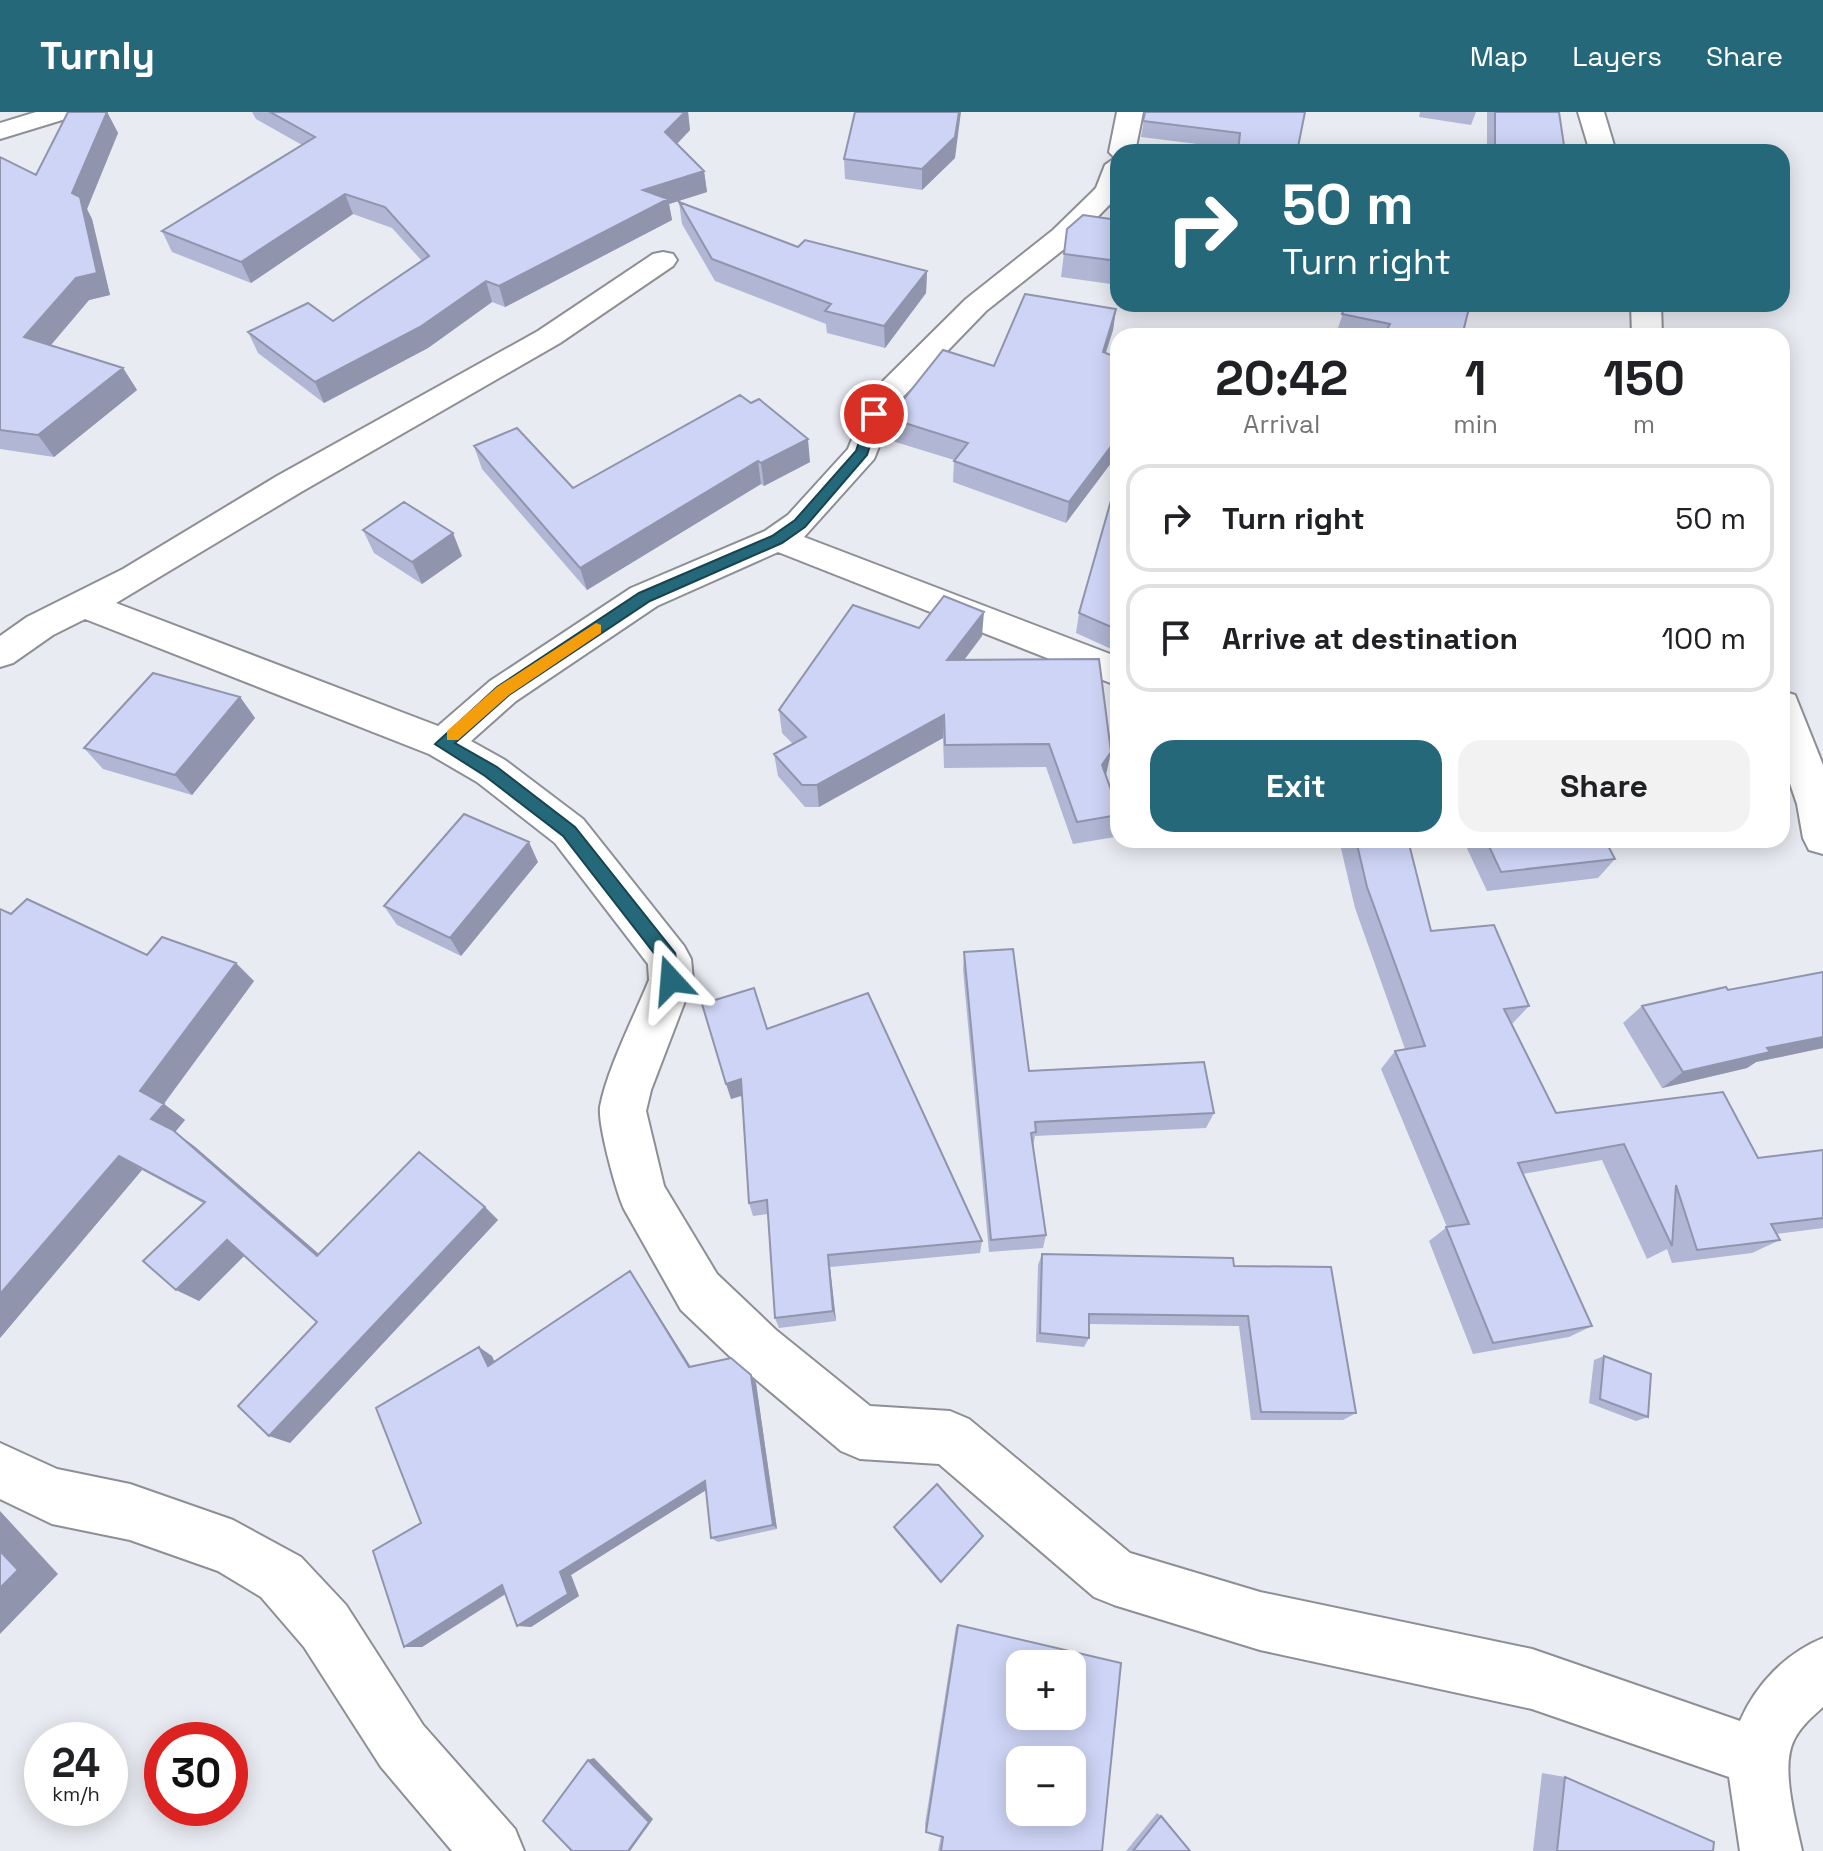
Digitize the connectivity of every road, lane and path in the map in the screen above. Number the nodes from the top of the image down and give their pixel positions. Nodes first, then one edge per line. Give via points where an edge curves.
1 (63, 112) edge
2 (1130, 112) edge
3 (1591, 112) edge
4 (0, 131) edge
5 (1124, 144) edge
6 (1601, 144) edge
7 (1110, 187) edge
8 (663, 260) dead end
9 (777, 539) junction
10 (83, 604) junction
11 (0, 654) edge
12 (1110, 669) edge
13 (1790, 728) edge
14 (443, 744) junction
15 (1823, 838) edge
16 (0, 1470) edge
17 (1823, 1667) edge
18 (1760, 1758) junction
19 (493, 1851) edge
20 (1771, 1851) edge

1 - 4 street
2 - 5 street
3 - 6 street
7 - 9 street via 1063,236 976,305 881,401 855,464 800,523
8 - 10 street via 549,337
9 - 12 street
9 - 14 street via 644,597 503,691
10 - 11 street
10 - 14 street
13 - 15 street via 1814,792
14 - 18 street via 491,771 569,831 669,959 671,980 623,1111 641,1193 699,1292 860,1432 950,1438 1114,1577 1260,1621 1532,1679
16 - 19 street via 52,1496 130,1512 233,1548 281,1577 325,1626 402,1746
17 - 18 street via 1790,1697 1767,1728
18 - 20 street via 1762,1810

